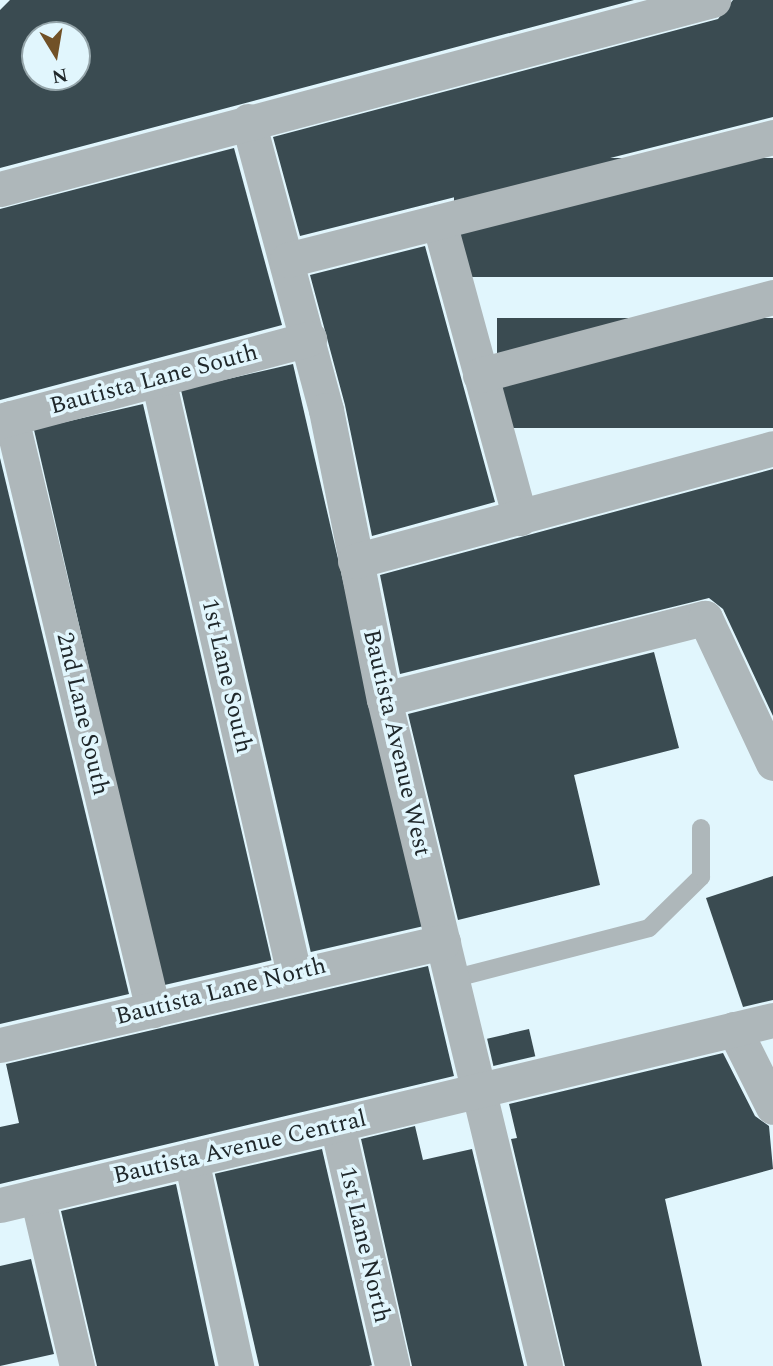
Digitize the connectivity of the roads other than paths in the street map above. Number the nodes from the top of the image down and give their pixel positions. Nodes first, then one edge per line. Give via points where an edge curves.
1 (713, 0) edge
2 (248, 121) junction
3 (773, 138) edge
4 (0, 190) edge
5 (439, 222) junction
6 (287, 260) junction
7 (773, 297) edge
8 (309, 339) junction
9 (480, 375) junction
10 (158, 379) junction
11 (6, 419) edge
12 (773, 448) edge
13 (520, 518) junction
14 (355, 561) junction
15 (384, 699) junction
16 (773, 763) edge
17 (701, 828) dead end
18 (443, 942) junction
19 (293, 974) junction
20 (452, 979) junction
21 (153, 1010) junction
22 (773, 1020) edge
23 (734, 1029) junction
24 (1, 1039) edge
25 (481, 1093) junction
26 (773, 1107) edge
27 (337, 1125) junction
28 (191, 1160) junction
29 (37, 1196) junction
30 (0, 1205) edge
31 (77, 1366) edge
32 (236, 1366) edge
33 (392, 1366) edge
34 (545, 1366) edge

1 - 2 street
2 - 4 street
2 - 6 street, Bautista Avenue West
3 - 5 street
5 - 6 street
5 - 9 street
6 - 8 street, Bautista Avenue West
7 - 9 street
8 - 10 street, Bautista Lane South
8 - 14 street, Bautista Avenue West
9 - 13 street
10 - 11 street, Bautista Lane South
10 - 19 street, 1st Lane South
11 - 21 street, 2nd Lane South
12 - 13 street
13 - 14 street
14 - 15 street, Bautista Avenue West
15 - 16 street via 705,618
15 - 18 street, Bautista Avenue West
17 - 20 lane via 701,877 649,928
18 - 19 street, Bautista Lane North
18 - 20 street, Bautista Avenue West
19 - 21 street, Bautista Lane North
20 - 25 street, Bautista Avenue West
21 - 24 street, Bautista Lane North
22 - 23 street, Bautista Avenue Central
23 - 25 street, Bautista Avenue Central
23 - 26 street
25 - 27 street, Bautista Avenue Central
25 - 34 street, Bautista Avenue West
27 - 28 street, Bautista Avenue Central
27 - 33 street, 1st Lane North
28 - 29 street, Bautista Avenue Central
28 - 32 street
29 - 30 street, Bautista Avenue Central
29 - 31 street

